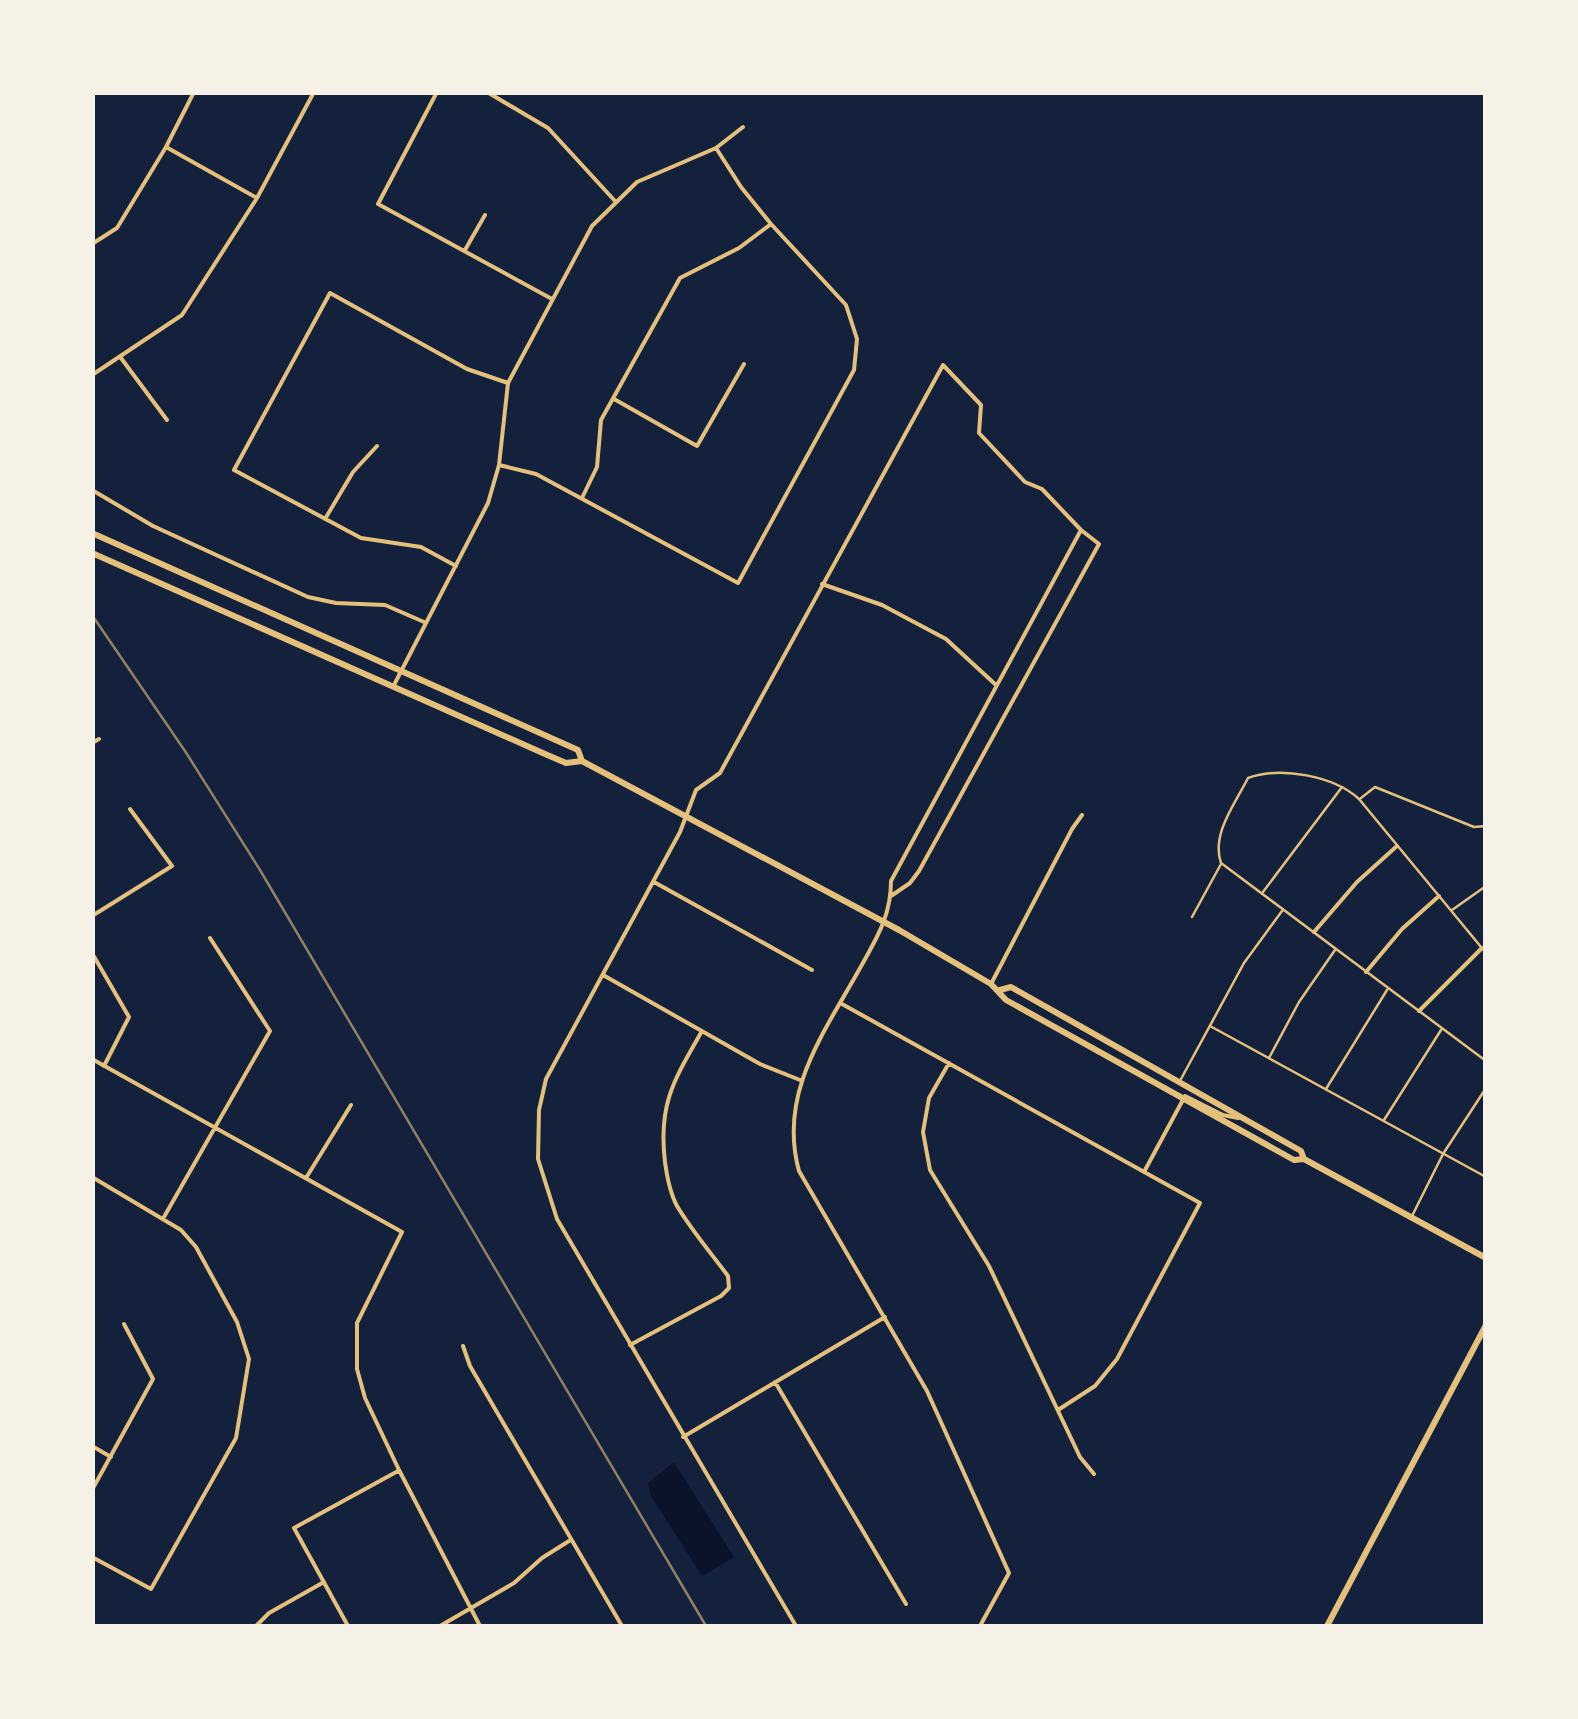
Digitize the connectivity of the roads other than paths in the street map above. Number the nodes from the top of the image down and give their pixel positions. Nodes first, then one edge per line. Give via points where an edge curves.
1 (194, 92) edge
2 (314, 92) edge
3 (438, 92) edge
4 (487, 92) edge
5 (743, 127) dead end
6 (166, 148) junction
7 (716, 148) junction
8 (257, 198) junction
9 (615, 201) junction
10 (484, 214) dead end
11 (770, 224) junction
12 (92, 244) edge
13 (464, 252) junction
14 (552, 300) junction
15 (121, 358) junction
16 (744, 364) dead end
17 (92, 375) edge
18 (508, 383) junction
19 (612, 399) junction
20 (166, 420) dead end
21 (378, 446) dead end
22 (499, 465) junction
23 (92, 490) edge
24 (582, 498) junction
25 (325, 519) junction
26 (1081, 530) junction
27 (92, 533) edge
28 (92, 553) edge
29 (456, 566) junction
30 (822, 584) junction
31 (425, 622) junction
32 (401, 670) junction
33 (996, 685) junction
34 (394, 686) junction
35 (99, 739) dead end
36 (92, 743) edge
37 (582, 761) junction
38 (1344, 785) junction
39 (1359, 798) junction
40 (130, 809) dead end
41 (686, 815) junction
42 (1082, 816) dead end
43 (1486, 826) edge
44 (1397, 846) junction
45 (1222, 863) junction
46 (654, 882) junction
47 (1486, 886) edge
48 (1262, 894) junction
49 (891, 896) junction
50 (1438, 896) junction
51 (1283, 909) junction
52 (1451, 911) junction
53 (92, 916) edge
54 (1192, 917) dead end
55 (885, 922) junction
56 (1314, 932) junction
57 (210, 938) dead end
58 (1336, 949) junction
59 (1484, 950) edge
60 (92, 953) edge
61 (812, 970) dead end
62 (1366, 972) junction
63 (602, 976) junction
64 (990, 984) junction
65 (1388, 988) junction
66 (1000, 990) junction
67 (841, 1003) junction
68 (1419, 1011) junction
69 (1210, 1026) junction
70 (1442, 1028) junction
71 (702, 1031) junction
72 (1268, 1058) junction
73 (92, 1060) edge
74 (1486, 1061) edge
75 (949, 1063) junction
76 (104, 1066) junction
77 (800, 1080) junction
78 (1179, 1083) junction
79 (1486, 1088) edge
80 (1326, 1089) junction
81 (1182, 1099) junction
82 (351, 1105) dead end
83 (1244, 1118) junction
84 (1384, 1121) junction
85 (216, 1128) junction
86 (1443, 1154) junction
87 (1304, 1160) junction
88 (1144, 1172) junction
89 (92, 1177) edge
90 (1486, 1177) edge
91 (306, 1178) junction
92 (1412, 1216) junction
93 (164, 1217) junction
94 (1486, 1258) edge
95 (885, 1317) junction
96 (124, 1324) dead end
97 (1486, 1325) edge
98 (630, 1345) junction
99 (463, 1346) dead end
100 (776, 1382) junction
101 (1058, 1410) junction
102 (683, 1437) junction
103 (92, 1446) edge
104 (111, 1457) junction
105 (399, 1470) junction
106 (1094, 1474) dead end
107 (92, 1490) edge
108 (571, 1540) junction
109 (92, 1557) edge
110 (324, 1582) junction
111 (906, 1604) dead end
112 (470, 1609) junction
113 (256, 1626) edge
114 (348, 1626) edge
115 (440, 1626) edge
116 (480, 1626) edge
117 (622, 1626) edge
118 (796, 1626) edge
119 (980, 1626) edge
120 (1327, 1626) edge

1 - 6 street
2 - 8 street
3 - 13 street via 378,204
4 - 9 street via 548,128
5 - 7 street
6 - 8 street
6 - 12 street via 117,228
7 - 9 street via 636,182
7 - 11 street
8 - 15 street via 182,315
9 - 14 street via 592,226
10 - 13 street
11 - 19 street via 680,278
11 - 24 street via 846,305 858,339 854,370 738,582
13 - 14 street
14 - 18 street
15 - 17 street
15 - 20 street
16 - 19 street via 697,446
18 - 22 street
18 - 25 street via 467,369 330,293 234,470
19 - 24 street via 601,420 597,466
21 - 25 street
22 - 24 street via 536,474
22 - 29 street
23 - 31 street via 153,526 308,597 385,606
25 - 29 street via 361,538 421,548
26 - 30 street via 979,433 981,405 943,365
26 - 33 street
26 - 49 street via 1099,544 919,872
27 - 32 main road
28 - 34 main road
29 - 31 street
30 - 33 street via 882,605 946,639
30 - 41 street via 720,773 696,790
31 - 32 street
32 - 34 street
32 - 37 main road via 578,750
33 - 49 street via 891,881
34 - 37 main road via 566,763
35 - 36 street
37 - 41 main road
38 - 39 lane
38 - 45 lane via 1306,776 1248,778 1220,834 1216,849
38 - 48 lane
39 - 43 lane via 1375,787
39 - 44 lane
40 - 53 street via 172,866
41 - 46 street
41 - 55 main road
42 - 64 street
44 - 50 lane
44 - 56 street
45 - 48 lane
45 - 54 lane
46 - 61 street
46 - 63 street
47 - 52 lane
48 - 51 lane
49 - 55 street
50 - 52 lane
50 - 62 street
51 - 56 lane
51 - 69 lane
52 - 59 lane
55 - 64 main road
55 - 67 street
56 - 58 lane
57 - 85 street via 270,1031
58 - 62 lane
58 - 72 lane
59 - 68 street
60 - 76 street via 129,1017
62 - 65 lane
63 - 71 street
63 - 98 street via 546,1078 538,1159 557,1219
64 - 66 main road
65 - 68 lane
65 - 80 lane
66 - 78 main road via 1011,987
66 - 81 main road via 1006,1000
67 - 75 street
67 - 77 street
68 - 70 lane
69 - 72 lane
69 - 78 lane
70 - 74 lane
70 - 84 lane
71 - 77 street
71 - 98 street via 670,1092 663,1145 675,1204 728,1276 729,1288
72 - 80 lane
73 - 76 street
75 - 88 street
75 - 101 street via 929,1098 923,1132 930,1170 989,1266
76 - 85 street
77 - 95 street via 792,1130 799,1172
78 - 83 main road
79 - 86 lane
80 - 84 lane
81 - 83 street
81 - 87 main road
81 - 88 street
82 - 91 street
83 - 87 main road via 1301,1151
84 - 86 lane
85 - 91 street
85 - 93 street
86 - 90 lane
86 - 92 lane
87 - 92 main road
88 - 101 street via 1200,1203 1117,1359 1095,1386
89 - 93 street
91 - 105 street via 402,1232 357,1322 356,1368
92 - 94 main road
93 - 109 street via 196,1247 237,1322 249,1359 240,1430 151,1589
95 - 100 street
95 - 119 street via 928,1391 1010,1574
96 - 104 street via 153,1379
97 - 120 main road
98 - 102 street
99 - 108 street
100 - 102 street
100 - 111 street
101 - 106 street
102 - 118 street
103 - 104 street
104 - 107 street
105 - 110 street via 294,1528
105 - 112 street
108 - 112 street
108 - 117 street
110 - 113 street
110 - 114 street
112 - 115 street
112 - 116 street

